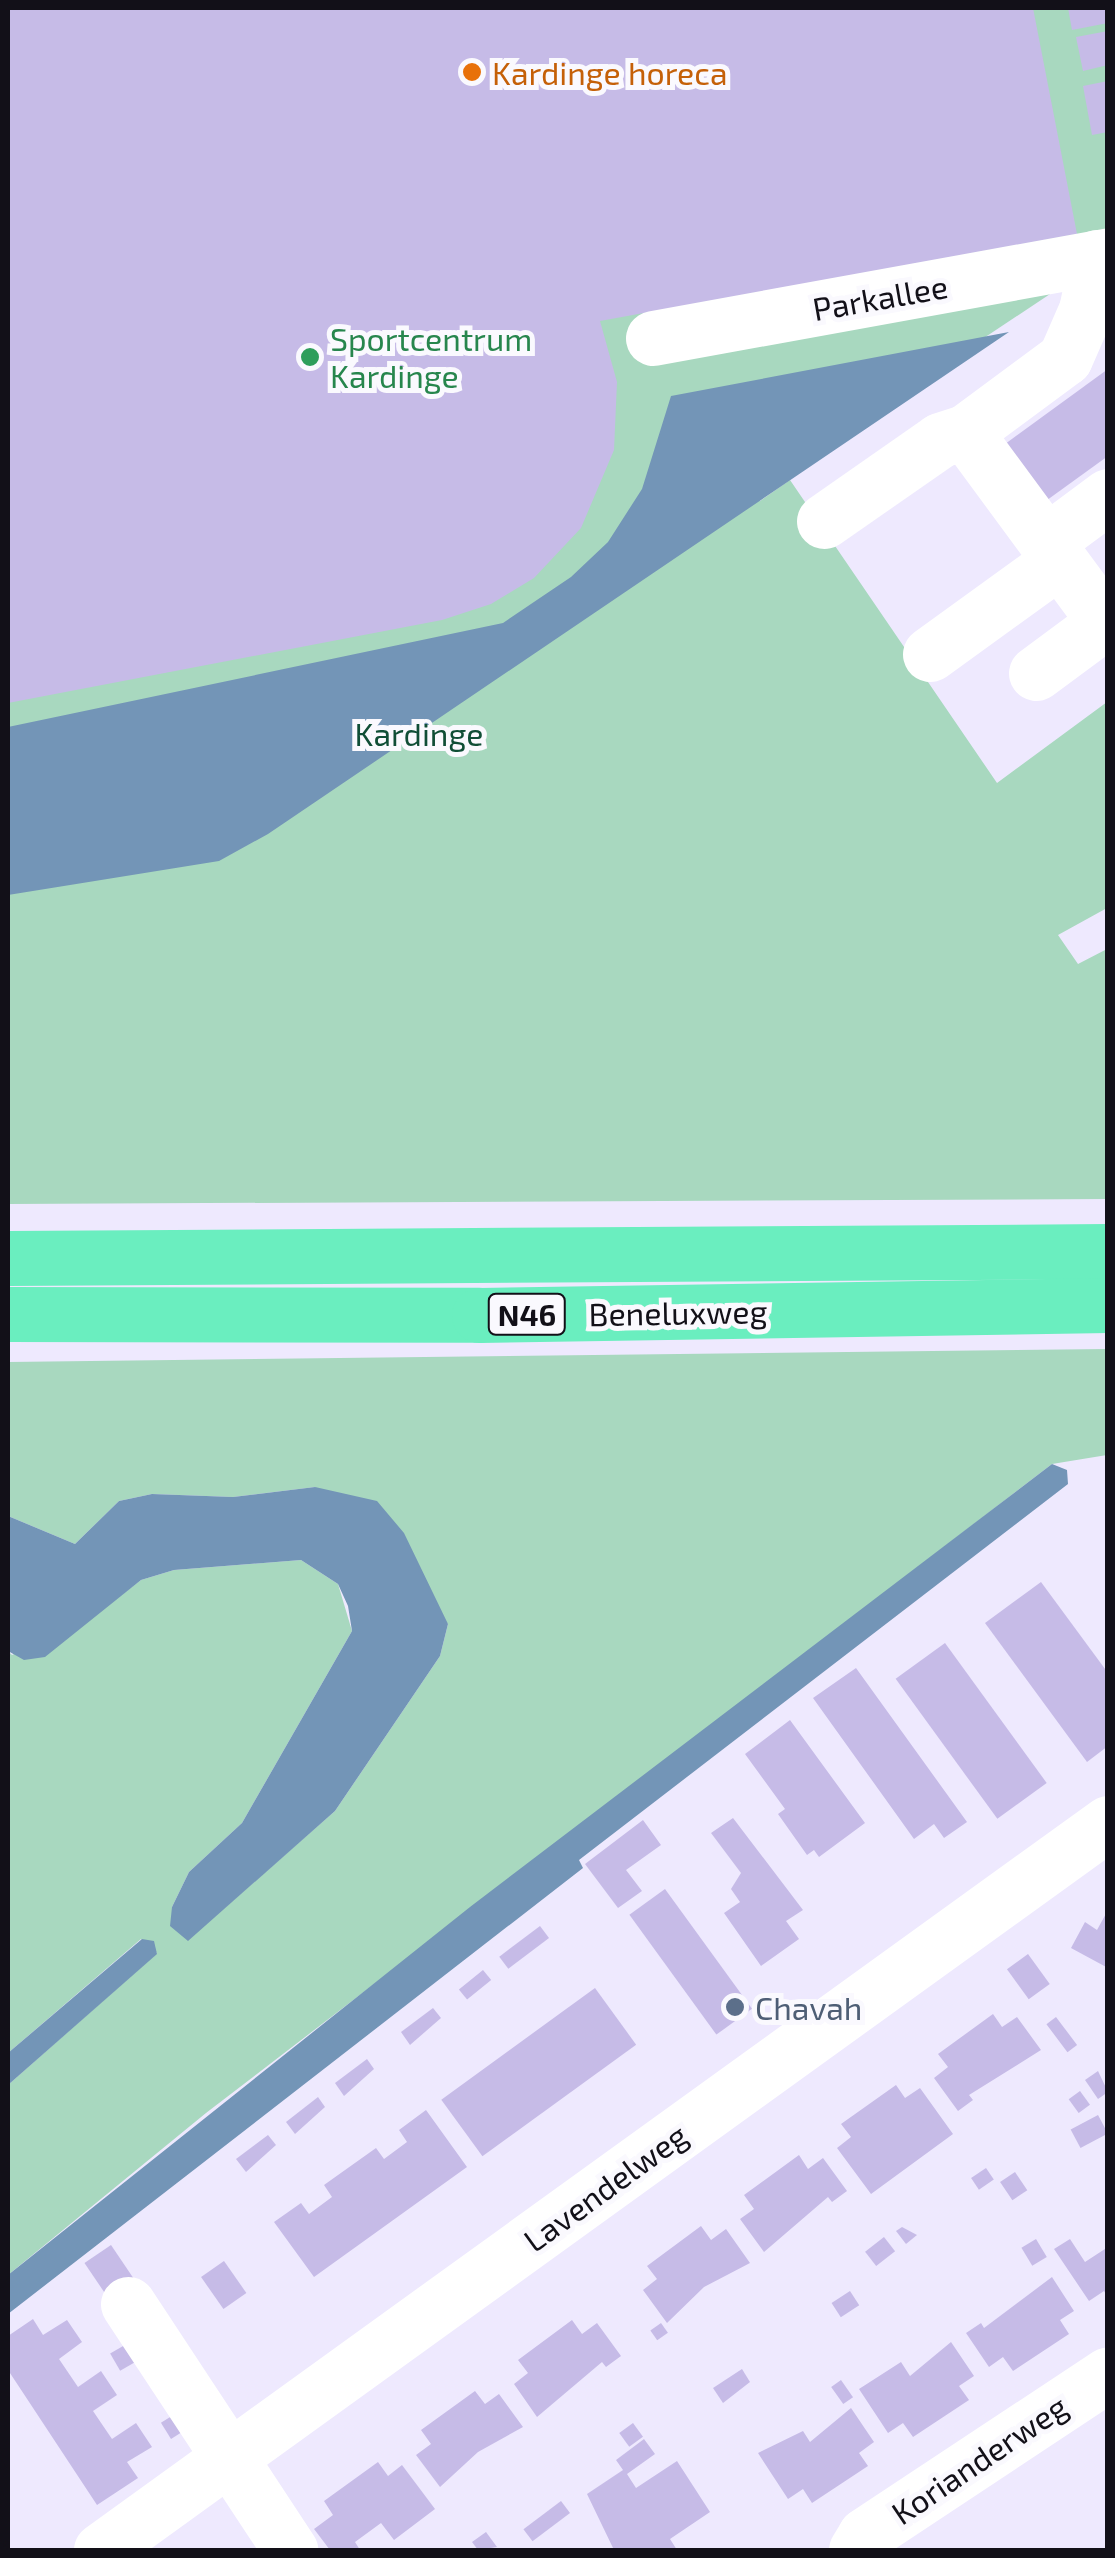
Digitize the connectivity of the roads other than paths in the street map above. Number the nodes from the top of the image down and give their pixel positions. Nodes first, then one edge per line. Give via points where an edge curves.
1 (1102, 256) edge
2 (653, 338) dead end
3 (964, 432) junction
4 (1108, 496) edge
5 (824, 521) dead end
6 (1053, 551) junction
7 (930, 654) dead end
8 (1036, 674) dead end
9 (1108, 1251) edge
10 (8, 1258) edge
11 (1108, 1305) edge
12 (8, 1314) edge
13 (1108, 1822) edge
14 (128, 2304) dead end
15 (1108, 2374) edge
16 (230, 2460) junction
17 (101, 2550) edge
18 (290, 2550) edge
19 (856, 2550) edge

1 - 2 street, Parkallee
1 - 3 street via 1065,358
3 - 5 street via 940,440
3 - 6 street
4 - 6 street
6 - 7 street
6 - 8 street via 1105,622
9 - 10 highway, Beneluxweg / N46
11 - 12 highway, Beneluxweg / N46
13 - 16 street, Lavendelweg
14 - 16 street
15 - 19 street, Korianderweg via 866,2535
16 - 17 street, Lavendelweg
16 - 18 street

